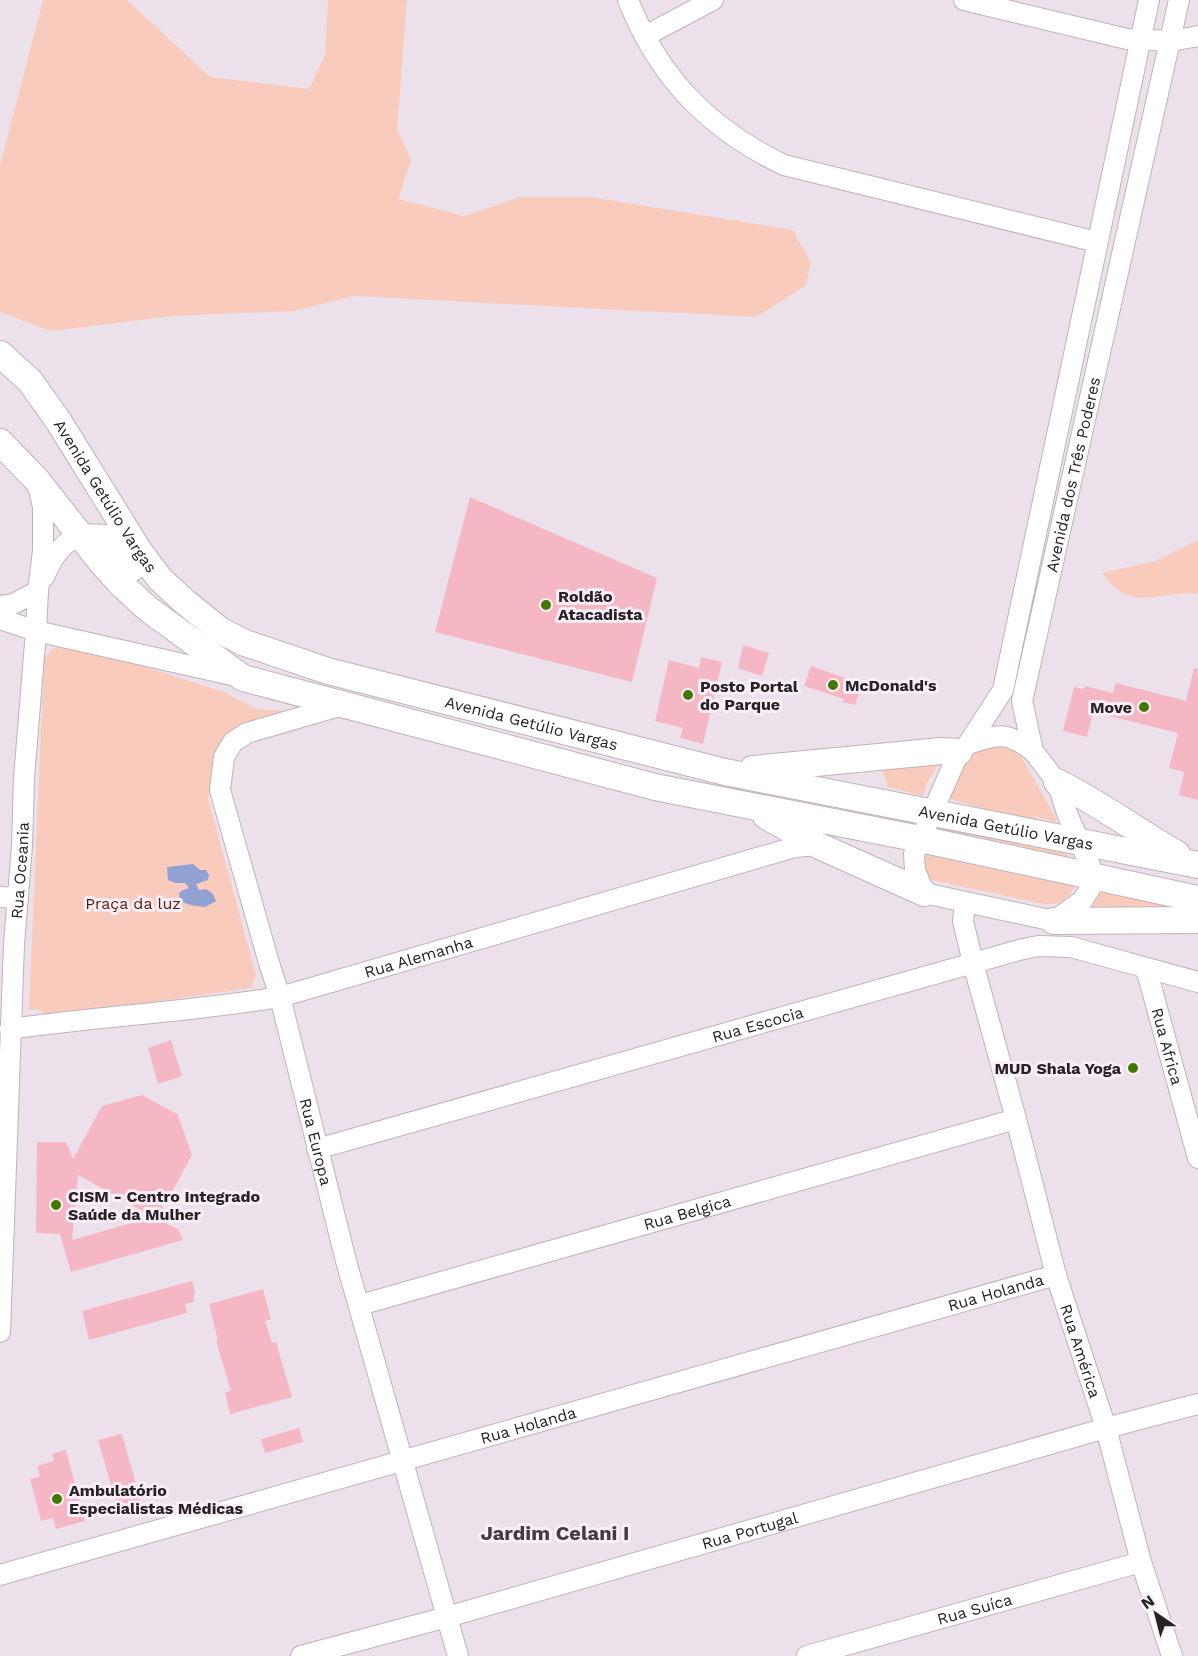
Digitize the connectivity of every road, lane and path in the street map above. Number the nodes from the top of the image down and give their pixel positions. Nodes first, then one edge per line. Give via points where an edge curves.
1 (628, 0) edge
2 (713, 0) edge
3 (964, 0) edge
4 (1149, 0) edge
5 (1179, 0) edge
6 (645, 36) junction
7 (1198, 36) edge
8 (1140, 39) junction
9 (1170, 41) junction
10 (1098, 242) junction
11 (0, 354) edge
12 (0, 360) edge
13 (0, 375) edge
14 (0, 442) edge
15 (36, 478) junction
16 (81, 537) junction
17 (38, 591) junction
18 (0, 606) edge
19 (0, 619) edge
20 (36, 631) junction
21 (221, 631) junction
22 (243, 678) junction
23 (343, 705) junction
24 (963, 748) junction
25 (1033, 751) junction
26 (725, 772) junction
27 (1057, 782) junction
28 (741, 804) junction
29 (932, 814) junction
30 (920, 839) junction
31 (1080, 842) junction
32 (817, 845) junction
33 (1195, 865) edge
34 (1092, 876) junction
35 (924, 893) junction
36 (9, 898) edge
37 (1198, 899) edge
38 (965, 903) junction
39 (1198, 920) edge
40 (1054, 921) junction
41 (973, 963) junction
42 (1146, 968) junction
43 (1198, 982) edge
44 (280, 998) junction
45 (10, 1029) junction
46 (1016, 1119) junction
47 (317, 1149) junction
48 (1198, 1158) edge
49 (1056, 1275) junction
50 (360, 1305) junction
51 (0, 1332) edge
52 (1198, 1404) edge
53 (1106, 1428) junction
54 (403, 1461) junction
55 (1141, 1562) junction
56 (0, 1575) edge
57 (447, 1617) junction
58 (301, 1656) edge
59 (458, 1656) edge
60 (807, 1656) edge
61 (1172, 1656) edge

1 - 6 street
2 - 6 street
3 - 8 street
4 - 8 street, Avenida dos Três Poderes
5 - 9 street, Avenida dos Três Poderes
6 - 10 street via 665,69 698,108 739,141 784,165
7 - 9 street
8 - 9 street
8 - 10 street, Avenida dos Três Poderes
9 - 25 street, Avenida dos Três Poderes via 1023,701
10 - 24 street, Avenida dos Três Poderes via 1003,690
11 - 21 main road, Avenida Getúlio Vargas via 30,381 138,551 160,579
12 - 13 main road
14 - 15 main road, Avenida Getúlio Vargas
15 - 16 main road, Avenida Getúlio Vargas
15 - 17 street, Rua Oceania via 43,507
16 - 17 street, Rua Oceania via 62,547
16 - 21 main road via 110,538 142,580 192,623
16 - 22 main road, Avenida Getúlio Vargas via 102,564 148,609
17 - 18 street via 14,604
17 - 20 street, Rua Oceania
19 - 20 street, Avenida Getúlio Vargas
20 - 22 street, Avenida Getúlio Vargas
20 - 36 street, Rua Oceania
21 - 26 main road, Avenida Getúlio Vargas via 328,671
22 - 23 main road, Avenida Getúlio Vargas
23 - 28 main road, Avenida Getúlio Vargas via 655,787
23 - 44 street, Rua Europa via 247,733 233,742 224,757 220,790
24 - 25 street via 987,737 1006,736
24 - 26 main road
24 - 29 street, Avenida dos Três Poderes
25 - 27 street, Avenida dos Três Poderes
26 - 29 main road, Avenida Getúlio Vargas
27 - 31 street, Avenida dos Três Poderes
27 - 33 main road
28 - 30 main road, Avenida Getúlio Vargas
28 - 32 main road
29 - 30 street, Avenida dos Três Poderes
29 - 31 main road, Avenida Getúlio Vargas
30 - 34 main road, Avenida Getúlio Vargas
30 - 35 street, Avenida dos Três Poderes via 914,862
31 - 33 main road, Avenida Getúlio Vargas
31 - 34 street, Avenida dos Três Poderes
32 - 35 main road
32 - 44 street, Rua Alemanha via 795,847
34 - 37 main road, Avenida Getúlio Vargas
34 - 40 street via 1082,901
35 - 38 street
36 - 45 street, Rua Oceania via 14,944
38 - 40 street
38 - 41 street, Rua América via 963,921
39 - 40 main road
41 - 42 street, Rua Escocia via 1038,946 1054,946
41 - 46 street, Rua América
41 - 47 street, Rua Escocia
42 - 43 street, Rua Escocia
42 - 48 street, Rua Africa
44 - 45 street, Rua Alemanha
44 - 47 street, Rua Europa
45 - 51 street, Rua Oceania
46 - 49 street, Rua América
46 - 50 street, Rua Belgica
47 - 50 street, Rua Europa
49 - 53 street, Rua América
49 - 54 street, Rua Holanda
50 - 54 street, Rua Europa
52 - 53 street, Rua Portugal
53 - 55 street, Rua América
53 - 57 street, Rua Portugal
54 - 56 street, Rua Holanda
54 - 57 street, Rua Europa
55 - 60 street, Rua Suíca
55 - 61 street, Rua América
57 - 58 street, Rua Portugal
57 - 59 street, Rua Europa

